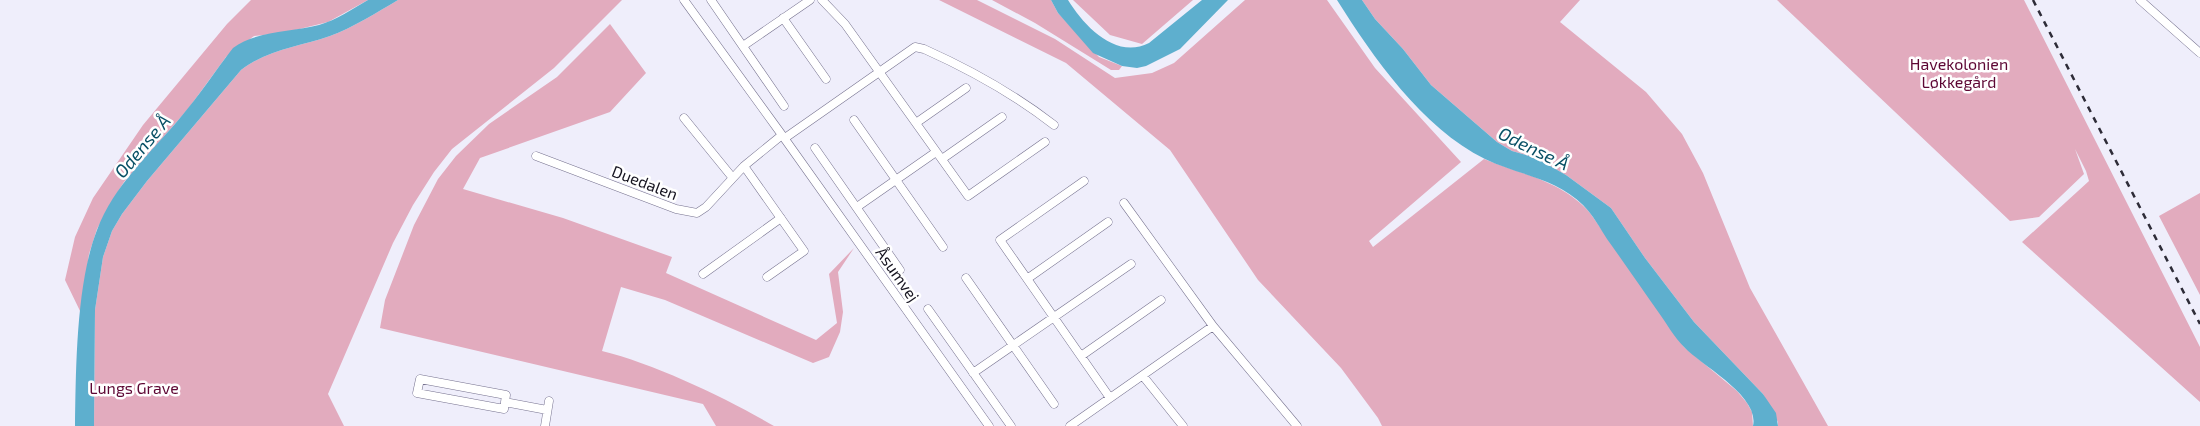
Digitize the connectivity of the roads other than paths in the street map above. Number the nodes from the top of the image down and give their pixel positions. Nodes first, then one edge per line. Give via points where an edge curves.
1 (684, 0) edge
2 (711, 0) edge
3 (810, 0) edge
4 (822, 0) edge
5 (2140, 0) edge
6 (783, 18) junction
7 (743, 46) junction
8 (2200, 53) edge
9 (879, 72) junction
10 (826, 79) dead end
11 (966, 88) dead end
12 (784, 106) dead end
13 (1002, 117) dead end
14 (684, 118) dead end
15 (854, 120) dead end
16 (916, 123) junction
17 (1054, 125) dead end
18 (784, 136) junction
19 (1046, 142) dead end
20 (815, 148) dead end
21 (936, 152) junction
22 (536, 156) dead end
23 (942, 159) junction
24 (744, 166) junction
25 (732, 177) junction
26 (896, 179) junction
27 (1084, 181) dead end
28 (1124, 203) dead end
29 (857, 207) junction
30 (781, 218) junction
31 (1108, 222) dead end
32 (943, 246) dead end
33 (1131, 264) dead end
34 (900, 270) dead end
35 (703, 274) dead end
36 (767, 277) dead end
37 (966, 278) dead end
38 (1027, 279) junction
39 (1161, 300) dead end
40 (928, 310) dead end
41 (1053, 317) junction
42 (1213, 326) junction
43 (1013, 345) junction
44 (1081, 356) junction
45 (973, 373) junction
46 (1143, 376) junction
47 (1110, 398) junction
48 (549, 401) dead end
49 (505, 402) junction
50 (1054, 404) dead end
51 (547, 410) junction
52 (545, 426) edge
53 (988, 426) edge
54 (1011, 426) edge
55 (1072, 426) edge
56 (1183, 426) edge
57 (1297, 426) edge

1 - 18 street, Åsumvej
2 - 7 street
3 - 6 street
4 - 9 street via 845,24
5 - 8 street
6 - 7 street
6 - 10 street
7 - 12 street
9 - 16 street
9 - 17 street via 919,47 978,75
9 - 18 street
11 - 16 street
13 - 23 street
14 - 25 street
15 - 26 street
16 - 21 street
18 - 24 street, Duedalen
18 - 53 street, Åsumvej
19 - 23 street via 968,196
20 - 29 street, Åsumvej
21 - 23 street
21 - 26 street
22 - 25 street, Duedalen via 691,213 706,207
24 - 25 street, Duedalen
24 - 30 street
26 - 29 street
26 - 32 street
27 - 38 street via 1000,240
28 - 42 street
29 - 34 street, Åsumvej
30 - 35 street
30 - 36 street via 804,251
31 - 38 street
33 - 41 street
37 - 43 street
38 - 41 street
39 - 44 street
40 - 45 street, Åsumvej
41 - 43 street
41 - 44 street
42 - 46 street
42 - 57 street
43 - 45 street
43 - 50 street
44 - 47 street
45 - 54 street, Åsumvej
46 - 47 street
46 - 56 street
47 - 55 street
48 - 51 street
49 - 49 street via 506,395 420,380 417,393 504,408
49 - 51 street
51 - 52 street

